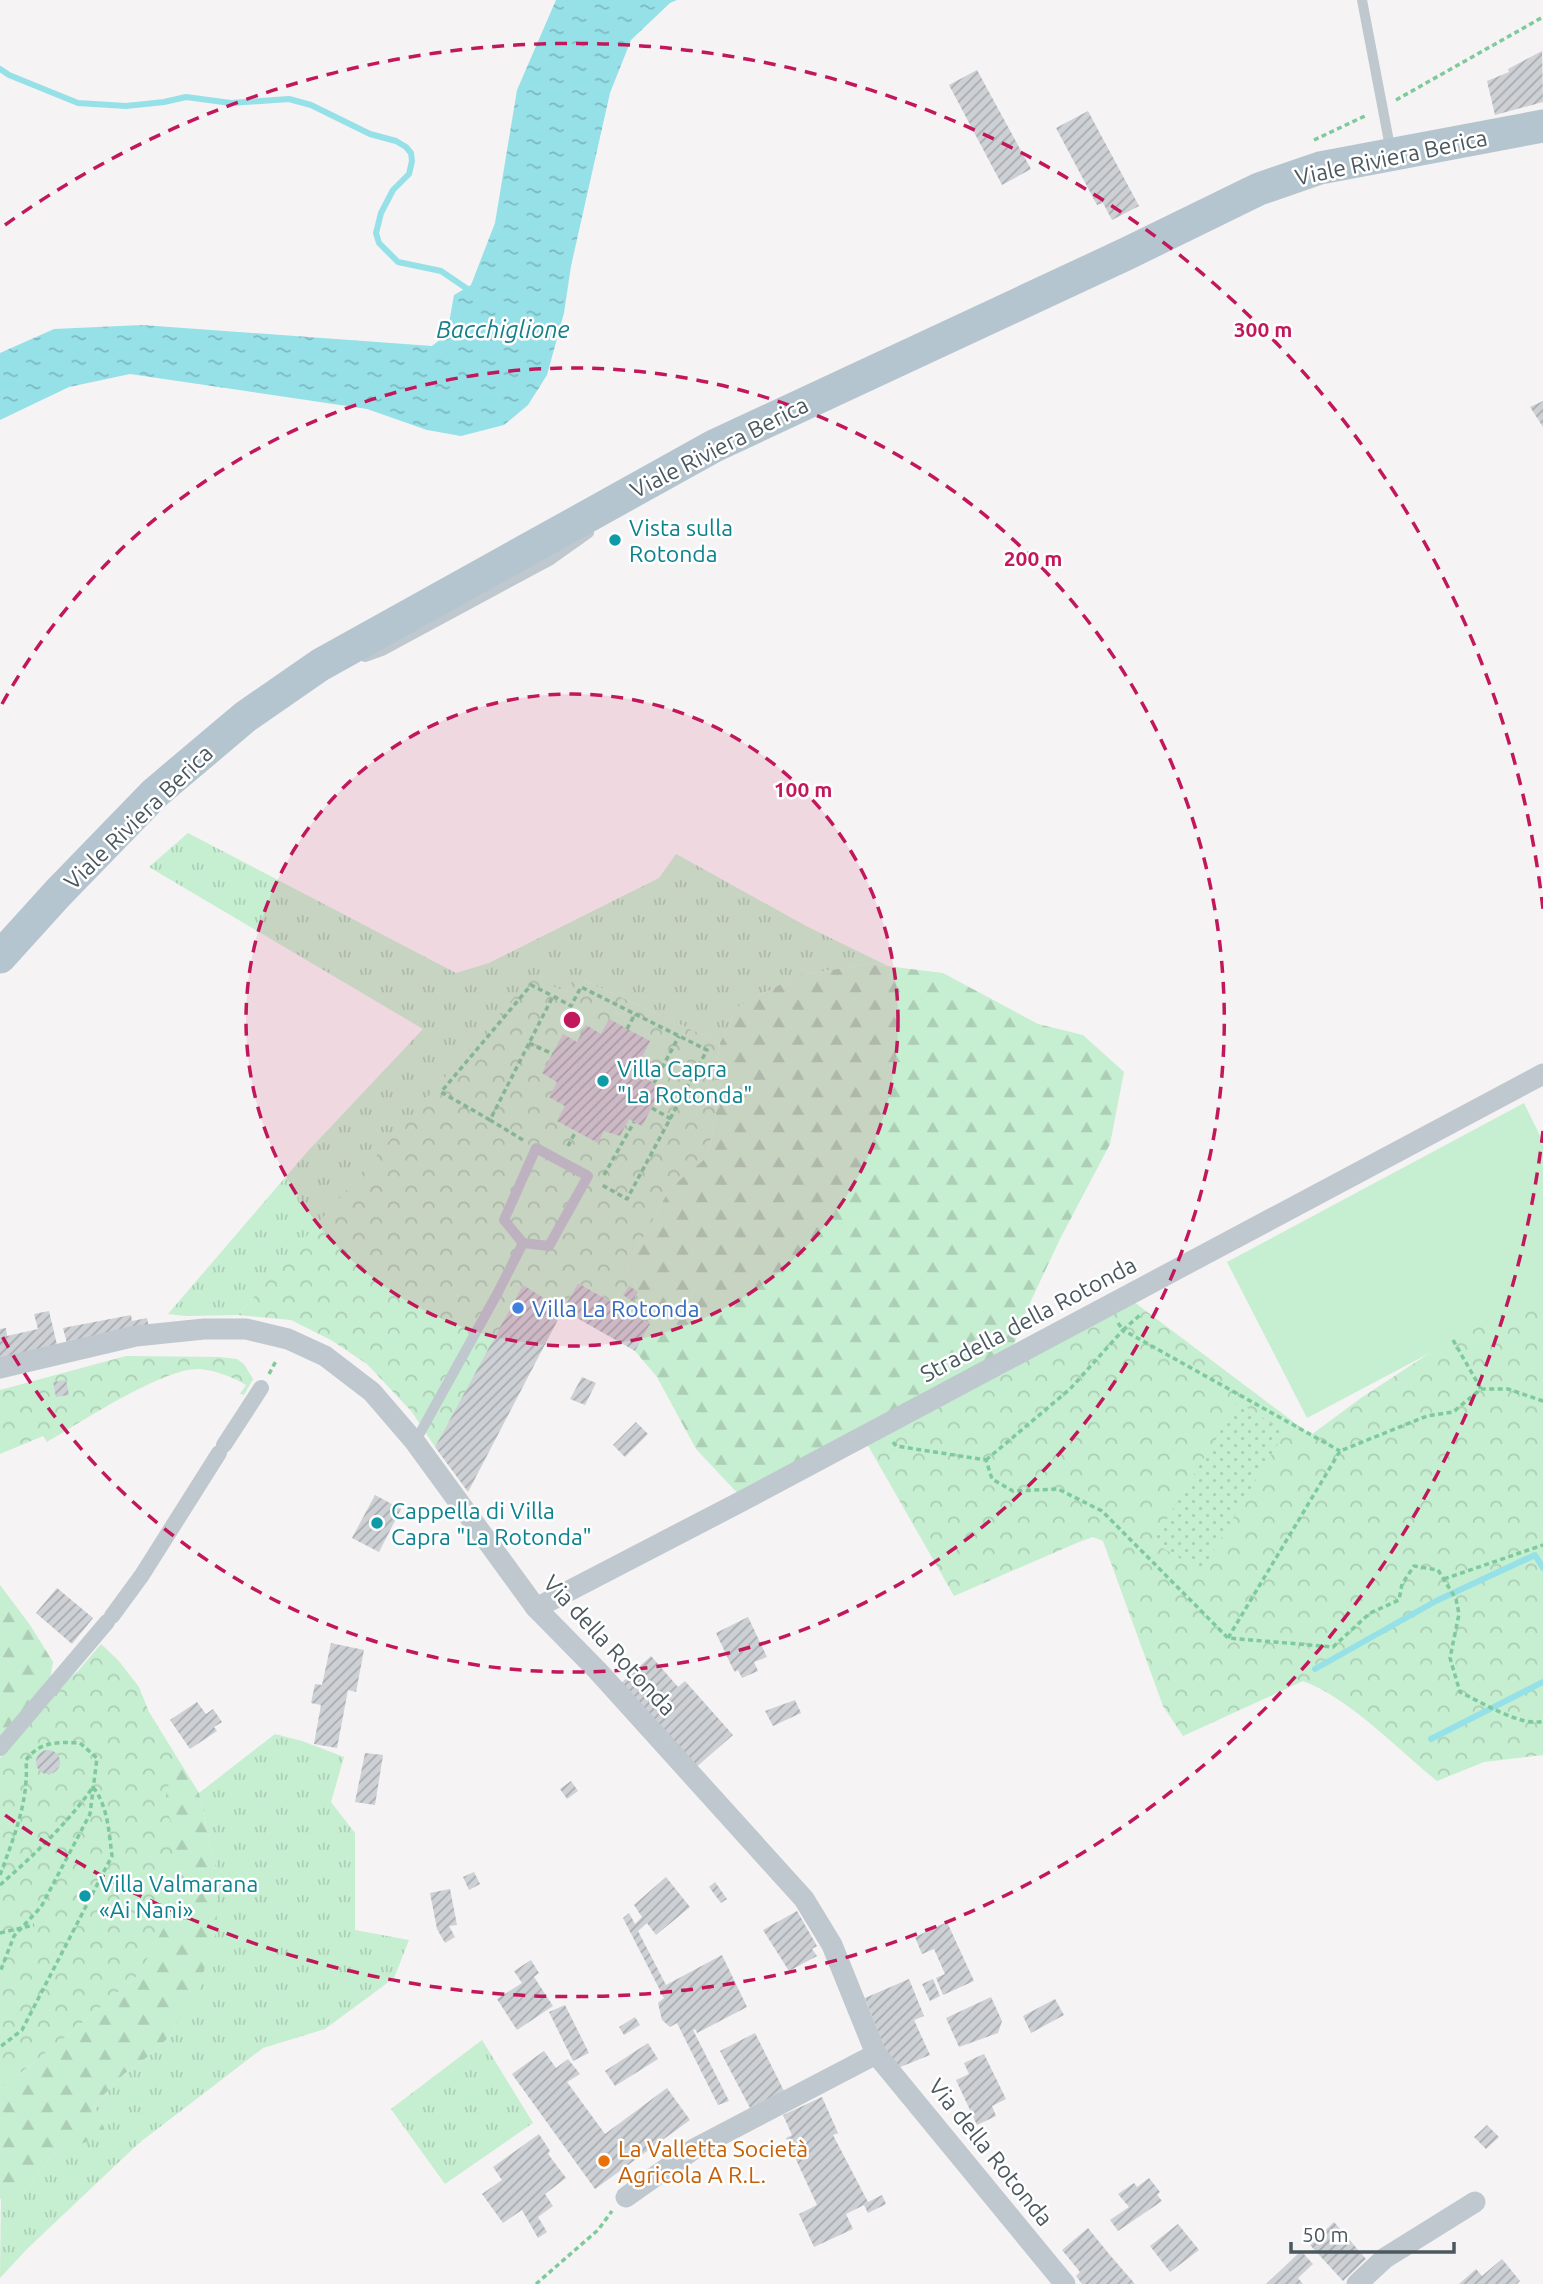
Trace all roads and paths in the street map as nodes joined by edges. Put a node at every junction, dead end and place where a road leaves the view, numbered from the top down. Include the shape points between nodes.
1 (1362, 0) edge
2 (1543, 126) edge
3 (1391, 155) junction
4 (714, 446) junction
5 (613, 516) dead end
6 (603, 523) dead end
7 (302, 677) junction
8 (0, 957) edge
9 (553, 996) junction
10 (635, 1014) junction
11 (627, 1029) dead end
12 (679, 1036) junction
13 (529, 1042) junction
14 (553, 1054) dead end
15 (1543, 1074) edge
16 (654, 1083) dead end
17 (652, 1108) dead end
18 (671, 1119) junction
19 (490, 1120) junction
20 (634, 1122) dead end
21 (537, 1148) junction
22 (523, 1243) junction
23 (289, 1339) junction
24 (1454, 1340) dead end
25 (0, 1368) edge
26 (261, 1388) joint
27 (1480, 1389) junction
28 (1543, 1401) edge
29 (883, 1426) junction
30 (415, 1442) junction
31 (1340, 1451) junction
32 (986, 1460) junction
33 (1543, 1545) edge
34 (1444, 1579) junction
35 (537, 1608) junction
36 (1228, 1638) junction
37 (1543, 1721) edge
38 (0, 1748) edge
39 (93, 1787) junction
40 (0, 1875) edge
41 (0, 1885) edge
42 (34, 1925) dead end
43 (0, 1933) edge
44 (0, 1972) edge
45 (0, 2047) edge
46 (876, 2054) junction
47 (626, 2197) joint
48 (1475, 2202) dead end
49 (536, 2284) edge
50 (1065, 2284) edge
51 (1357, 2284) edge

1 - 3 lane
2 - 3 main road, Viale Riviera Berica
3 - 4 main road, Viale Riviera Berica via 1320,168 1259,189
4 - 5 lane
4 - 7 main road, Viale Riviera Berica
6 - 7 lane via 551,560 382,651
7 - 8 main road, Viale Riviera Berica via 245,717 155,793
9 - 10 path via 571,1006 581,987
9 - 13 path
9 - 19 path via 531,985 440,1092
10 - 11 path
10 - 12 path
12 - 16 path
12 - 18 path via 707,1050
13 - 14 path
13 - 19 path
15 - 29 street, Stradella della Rotonda
17 - 18 path
18 - 20 path via 627,1199 599,1183
19 - 21 path
21 - 22 lane via 504,1220
21 - 22 lane via 588,1177 549,1246
22 - 30 lane
23 - 25 street, Via della Rotonda via 246,1329 204,1329 136,1336
23 - 26 path
23 - 30 street, Via della Rotonda via 325,1356 372,1392
24 - 27 path
26 - 38 street via 142,1575
27 - 28 path via 1508,1389
27 - 31 path via 1452,1412 1427,1416
29 - 32 path via 896,1446
29 - 35 street, Stradella della Rotonda
30 - 35 street, Via della Rotonda
31 - 32 path via 1123,1330 1070,1389
31 - 36 path
32 - 36 path via 992,1479 1013,1491 1058,1489 1101,1511
33 - 34 path
34 - 36 path via 1438,1570 1414,1566 1402,1584 1399,1600 1370,1614 1333,1647
34 - 37 path via 1459,1614 1450,1658 1460,1692 1535,1724
35 - 46 street, Via della Rotonda via 561,1646 760,1847 804,1899 832,1945
39 - 40 path via 97,1758 80,1743 60,1742 33,1750 26,1760 27,1784 16,1837
39 - 41 path via 76,1812
39 - 44 path via 90,1814 41,1907 14,1936
39 - 45 path via 101,1796 112,1856 22,2030
42 - 43 path, bridge
46 - 47 street via 694,2149
46 - 50 street, Via della Rotonda
47 - 49 path via 597,2231
48 - 51 street via 1385,2258

